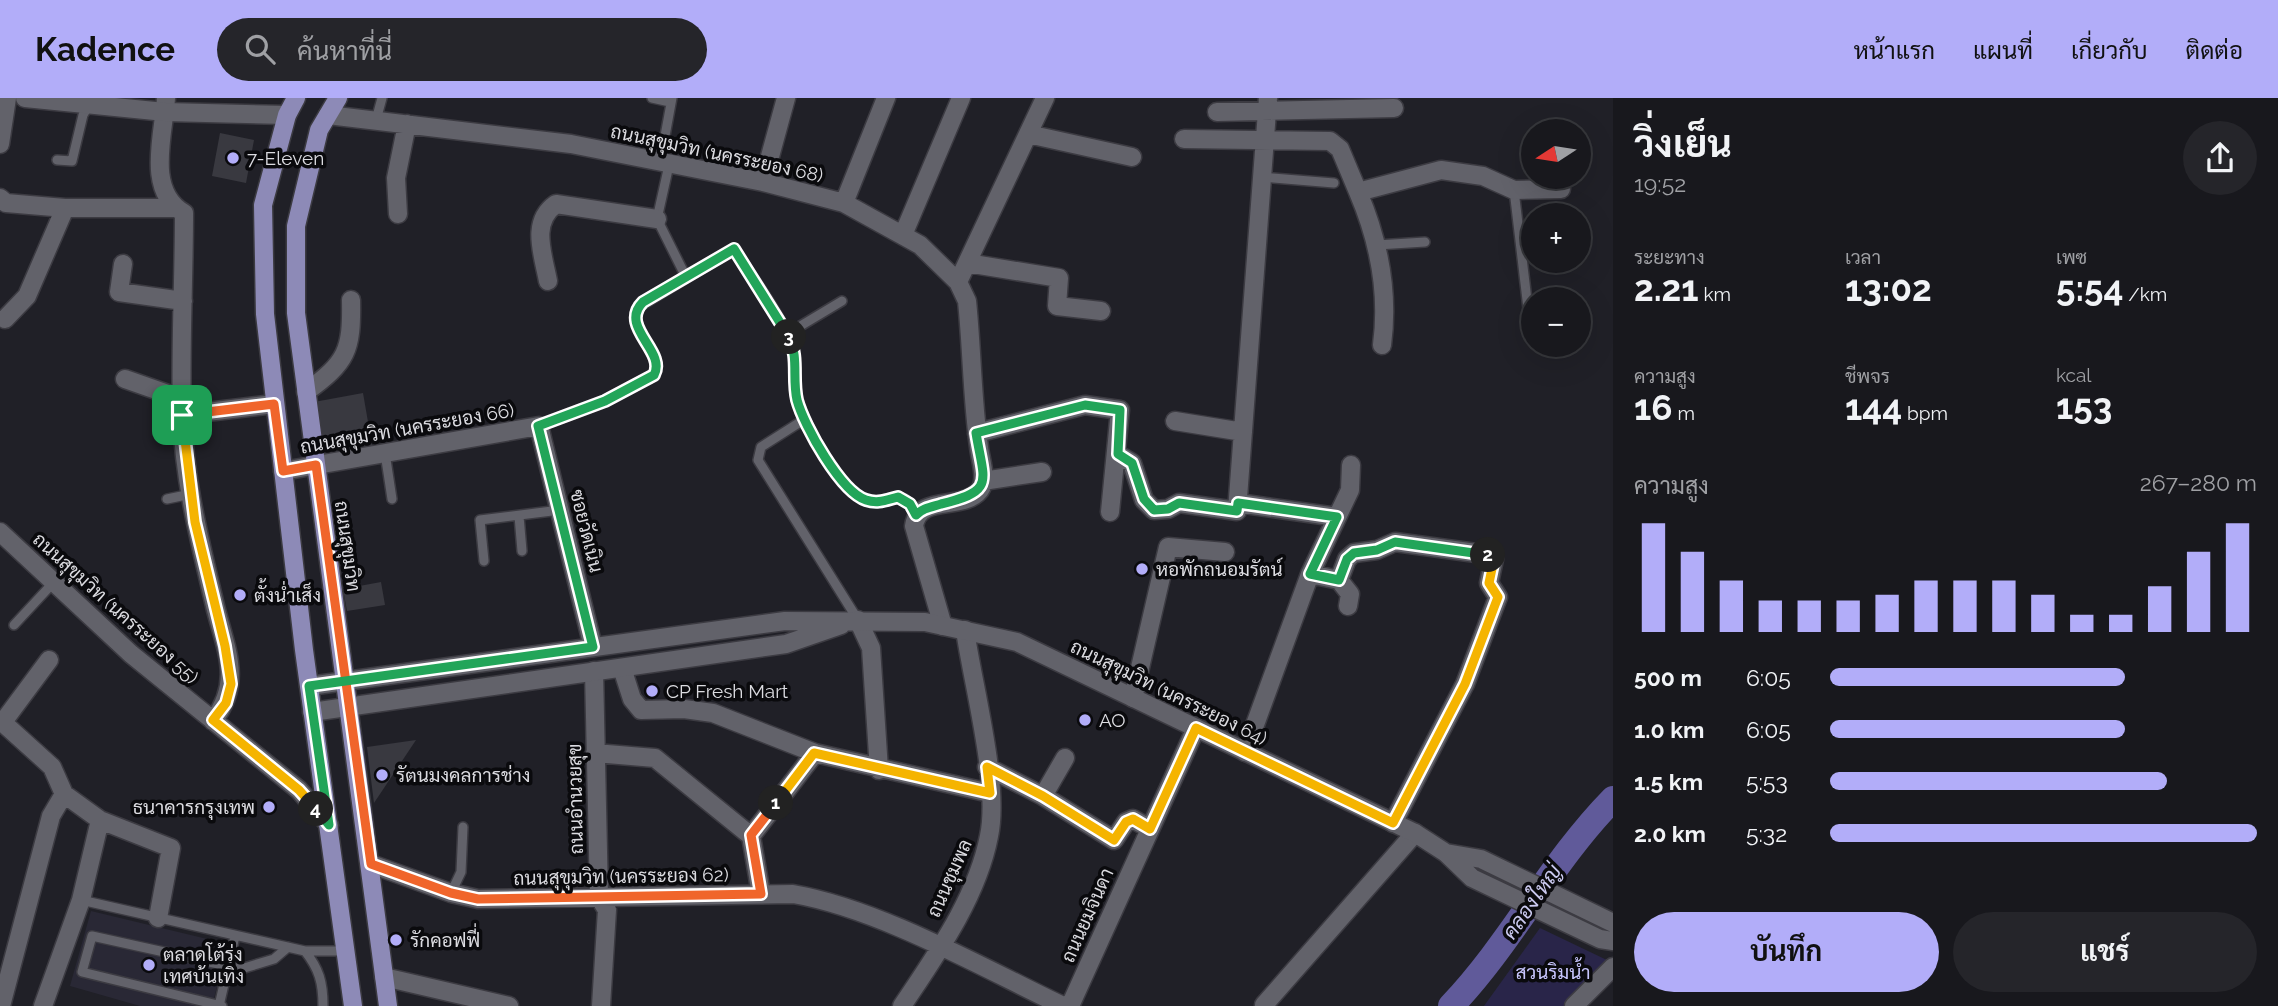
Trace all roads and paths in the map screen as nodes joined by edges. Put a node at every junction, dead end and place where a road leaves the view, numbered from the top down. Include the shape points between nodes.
1 (8, 98) edge
2 (26, 98) edge
3 (296, 98) edge
4 (338, 98) edge
5 (382, 98) edge
6 (652, 98) edge
7 (786, 98) edge
8 (886, 98) edge
9 (961, 98) edge
10 (1045, 98) edge
11 (671, 100) edge
12 (83, 102) edge
13 (1267, 103) edge
14 (165, 105) edge
15 (1394, 108) dead end
16 (1217, 111) dead end
17 (287, 115) junction
18 (328, 116) junction
19 (376, 120) junction
20 (407, 124) junction
21 (1028, 134) junction
22 (1184, 139) dead end
23 (1265, 142) junction
24 (0, 144) edge
25 (1132, 158) dead end
26 (57, 160) dead end
27 (664, 164) junction
28 (1262, 177) junction
29 (763, 182) junction
30 (1334, 183) dead end
31 (1561, 189) dead end
32 (1514, 190) junction
33 (1359, 192) junction
34 (0, 198) edge
35 (844, 203) junction
36 (65, 208) junction
37 (175, 208) junction
38 (398, 214) dead end
39 (657, 219) junction
40 (903, 235) junction
41 (1425, 242) dead end
42 (1377, 245) junction
43 (967, 263) junction
44 (123, 264) dead end
45 (686, 276) junction
46 (548, 281) dead end
47 (958, 282) junction
48 (1525, 287) edge
49 (351, 300) dead end
50 (183, 301) junction
51 (842, 301) dead end
52 (1101, 311) dead end
53 (5, 319) dead end
54 (787, 334) junction
55 (1382, 345) dead end
56 (125, 379) dead end
57 (306, 392) junction
58 (274, 404) junction
59 (182, 407) junction
60 (805, 419) junction
61 (1175, 421) dead end
62 (538, 426) junction
63 (1243, 432) junction
64 (976, 433) junction
65 (385, 453) junction
66 (1118, 454) junction
67 (316, 465) junction
68 (1351, 465) dead end
69 (283, 471) junction
70 (1042, 472) dead end
71 (984, 481) junction
72 (191, 494) junction
73 (167, 499) dead end
74 (393, 499) dead end
75 (1238, 503) junction
76 (560, 510) junction
77 (1110, 512) dead end
78 (916, 515) junction
79 (519, 516) junction
80 (1337, 517) junction
81 (0, 532) edge
82 (522, 551) dead end
83 (1225, 552) dead end
84 (484, 561) dead end
85 (1310, 574) junction
86 (1339, 580) junction
87 (53, 583) junction
88 (1348, 606) dead end
89 (858, 620) junction
90 (14, 625) dead end
91 (943, 626) junction
92 (965, 630) junction
93 (593, 647) junction
94 (48, 660) dead end
95 (622, 668) junction
96 (594, 671) junction
97 (346, 681) junction
98 (309, 686) junction
99 (1133, 698) junction
100 (351, 707) junction
101 (312, 712) junction
102 (213, 720) junction
103 (1, 721) edge
104 (1196, 728) junction
105 (1245, 752) junction
106 (595, 753) junction
107 (814, 753) junction
108 (1065, 758) dead end
109 (987, 767) junction
110 (879, 770) junction
111 (990, 793) junction
112 (64, 794) junction
113 (1043, 796) junction
114 (100, 820) junction
115 (1393, 823) junction
116 (329, 825) junction
117 (463, 827) dead end
118 (1150, 829) junction
119 (1415, 833) junction
120 (751, 835) junction
121 (1446, 853) junction
122 (371, 864) junction
123 (451, 893) junction
124 (761, 894) junction
125 (599, 897) junction
126 (81, 900) junction
127 (158, 918) junction
128 (1611, 922) edge
129 (236, 936) junction
130 (1606, 940) edge
131 (288, 947) junction
132 (940, 947) junction
133 (305, 951) junction
134 (345, 951) junction
135 (1613, 967) edge
136 (384, 977) junction
137 (1, 1006) edge
138 (43, 1006) edge
139 (220, 1006) edge
140 (323, 1006) edge
141 (353, 1006) edge
142 (388, 1006) edge
143 (509, 1006) edge
144 (601, 1006) edge
145 (902, 1006) edge
146 (1063, 1006) edge
147 (1070, 1006) edge
148 (1264, 1006) edge
149 (1574, 1006) edge

1 - 24 street
2 - 12 street
3 - 17 main road
4 - 18 main road, ถนนสุขุมวิท
5 - 19 lane
6 - 11 lane
7 - 29 street
8 - 35 street
9 - 40 street
10 - 21 street
11 - 27 lane
12 - 14 street
12 - 26 lane via 72,161
13 - 15 street via 1347,111
13 - 16 street
13 - 23 street
14 - 17 street
14 - 37 street via 161,177
17 - 58 main road via 263,205 265,314
18 - 19 street, ถนนสุขุมวิท (นครระยอง 68)
18 - 57 main road, ถนนสุขุมวิท via 319,130 296,226 296,313
19 - 20 street, ถนนสุขุมวิท (นครระยอง 68)
20 - 27 street, ถนนสุขุมวิท (นครระยอง 68) via 571,144
20 - 38 street via 396,178
21 - 25 street
21 - 43 street
22 - 23 street
23 - 28 street
23 - 33 street via 1329,141 1340,149
27 - 29 street, ถนนสุขุมวิท (นครระยอง 68)
27 - 39 lane
28 - 30 lane
28 - 63 street
29 - 35 street, ถนนสุขุมวิท (นครระยอง 68)
31 - 32 street
32 - 33 street via 1483,176 1441,170
32 - 48 lane
33 - 42 street
34 - 36 street
35 - 40 street, ถนนสุขุมวิท (นครระยอง 68)
36 - 37 street
36 - 53 street via 27,296
37 - 50 street via 184,213
39 - 45 lane
39 - 46 street via 556,204 542,217 540,227
40 - 47 street, ถนนสุขุมวิท (นครระยอง 68) via 943,264
41 - 42 lane
42 - 55 street via 1384,303
43 - 47 street
43 - 52 street via 1059,278 1057,306
44 - 50 street via 119,292
45 - 54 lane via 734,249
45 - 62 lane via 637,308 635,319 656,365 654,375 605,401
47 - 64 street, ถนนสุขุมวิท (นครระยอง 68) via 967,301
49 - 57 street via 352,331 344,360
50 - 59 street
51 - 54 lane
54 - 60 lane via 795,354 796,392
56 - 59 street
57 - 67 main road, ถนนสุขุมวิท
58 - 59 street
58 - 69 main road
59 - 72 street
60 - 78 lane via 850,492 875,503 905,499
60 - 89 lane via 761,447 758,460
61 - 63 street
62 - 65 street, ถนนสุขุมวิท (นครระยอง 66)
62 - 76 street, ซอยวัดเนิน
63 - 75 street
64 - 66 street via 1085,405 1120,410
64 - 71 street, ถนนสุขุมวิท (นครระยอง 68)
65 - 67 street, ถนนสุขุมวิท (นครระยอง 66)
65 - 74 lane
66 - 75 street via 1132,463 1144,499 1154,510 1179,503 1237,511
66 - 77 street
67 - 69 street, ถนนสุขุมวิท (นครระยอง 66)
67 - 97 main road, ถนนสุขุมวิท
68 - 80 street via 1350,490
69 - 98 main road
70 - 71 street
71 - 78 street via 970,497 922,509
72 - 73 lane
72 - 102 street via 231,684 226,703
75 - 80 street
76 - 79 lane
76 - 93 street, ซอยวัดเนิน
78 - 91 street via 914,526
79 - 82 lane
79 - 84 lane via 480,520
80 - 85 street
81 - 87 street, ถนนสุขุมวิท (นครระยอง 55)
83 - 99 street via 1168,547
85 - 86 street
85 - 105 street
86 - 88 street via 1350,594
86 - 115 street via 1354,553 1395,542 1494,559 1489,583 1498,597 1465,684
87 - 90 lane
87 - 102 street, ถนนสุขุมวิท (นครระยอง 55)
89 - 91 street, ถนนสุขุมวิท (นครระยอง 64)
89 - 93 street, ถนนสุขุมวิท (นครระยอง 64) via 785,621
89 - 95 street, ถนนสุขุมวิท (นครระยอง 64) via 786,643
89 - 110 street via 870,648
91 - 92 street, ถนนสุขุมวิท (นครระยอง 64)
92 - 99 street, ถนนสุขุมวิท (นครระยอง 64) via 1017,642
92 - 109 street, ถนนชุมพล
93 - 97 street, ถนนสุขุมวิท (นครระยอง 64)
94 - 103 street
95 - 96 street, ถนนสุขุมวิท (นครระยอง 64)
95 - 107 street via 632,699 641,710 713,713
96 - 100 street, ถนนสุขุมวิท (นครระยอง 64)
96 - 106 street, ถนนอำนวยสุข
97 - 98 street, ถนนสุขุมวิท (นครระยอง 64)
97 - 100 main road, ถนนสุขุมวิท
98 - 101 main road
99 - 104 street, ถนนสุขุมวิท (นครระยอง 64)
100 - 101 street, ถนนสุขุมวิท (นครระยอง 64)
100 - 122 main road, ถนนสุขุมวิท
101 - 116 main road
102 - 116 street, ถนนสุขุมวิท (นครระยอง 55) via 299,790
103 - 112 street via 52,767
104 - 105 street, ถนนสุขุมวิท (นครระยอง 64)
104 - 118 street, ถนนยมจินดา
105 - 115 street, ถนนสุขุมวิท (นครระยอง 64)
106 - 120 street via 655,758
106 - 125 street, ถนนอำนวยสุข
107 - 110 street
107 - 120 street
108 - 113 street
109 - 111 street, ถนนชุมพล
109 - 113 street
110 - 111 street
111 - 132 street, ถนนชุมพล via 990,834 984,856
112 - 114 street
112 - 137 street via 51,816
113 - 118 street via 1114,840 1133,819
114 - 126 street
114 - 127 street via 171,848
115 - 119 street, ถนนสุขุมวิท (นครระยอง 64)
116 - 134 main road
117 - 123 lane via 461,872
118 - 147 street, ถนนยมจินดา
119 - 121 street, ถนนสุขุมวิท (นครระยอง 64)
119 - 148 street
120 - 124 street
121 - 128 street, ถนนสุขุมวิท (นครระยอง 64) via 1481,859
121 - 130 street, ถนนสุขุมวิท (นครระยอง 64) via 1472,878
122 - 123 street, ถนนสุขุมวิท (นครระยอง 62)
122 - 136 main road, ถนนสุขุมวิท
123 - 125 street, ถนนสุขุมวิท (นครระยอง 62) via 478,899
124 - 125 street, ถนนสุขุมวิท (นครระยอง 62)
124 - 132 street, ถนนสุขุมวิท (นครระยอง 62) via 828,901
125 - 144 street, ถนนอำนวยสุข via 607,910
126 - 127 lane
126 - 138 street
127 - 129 lane
129 - 131 lane
129 - 139 lane
131 - 133 lane
131 - 139 lane via 274,959 241,969 92,936 82,972
132 - 145 street, ถนนชุมพล
132 - 146 street, ถนนสุขุมวิท (นครระยอง 62)
133 - 134 lane
133 - 140 lane via 318,968
134 - 141 main road
135 - 149 street
136 - 142 main road, ถนนสุขุมวิท
136 - 143 street

